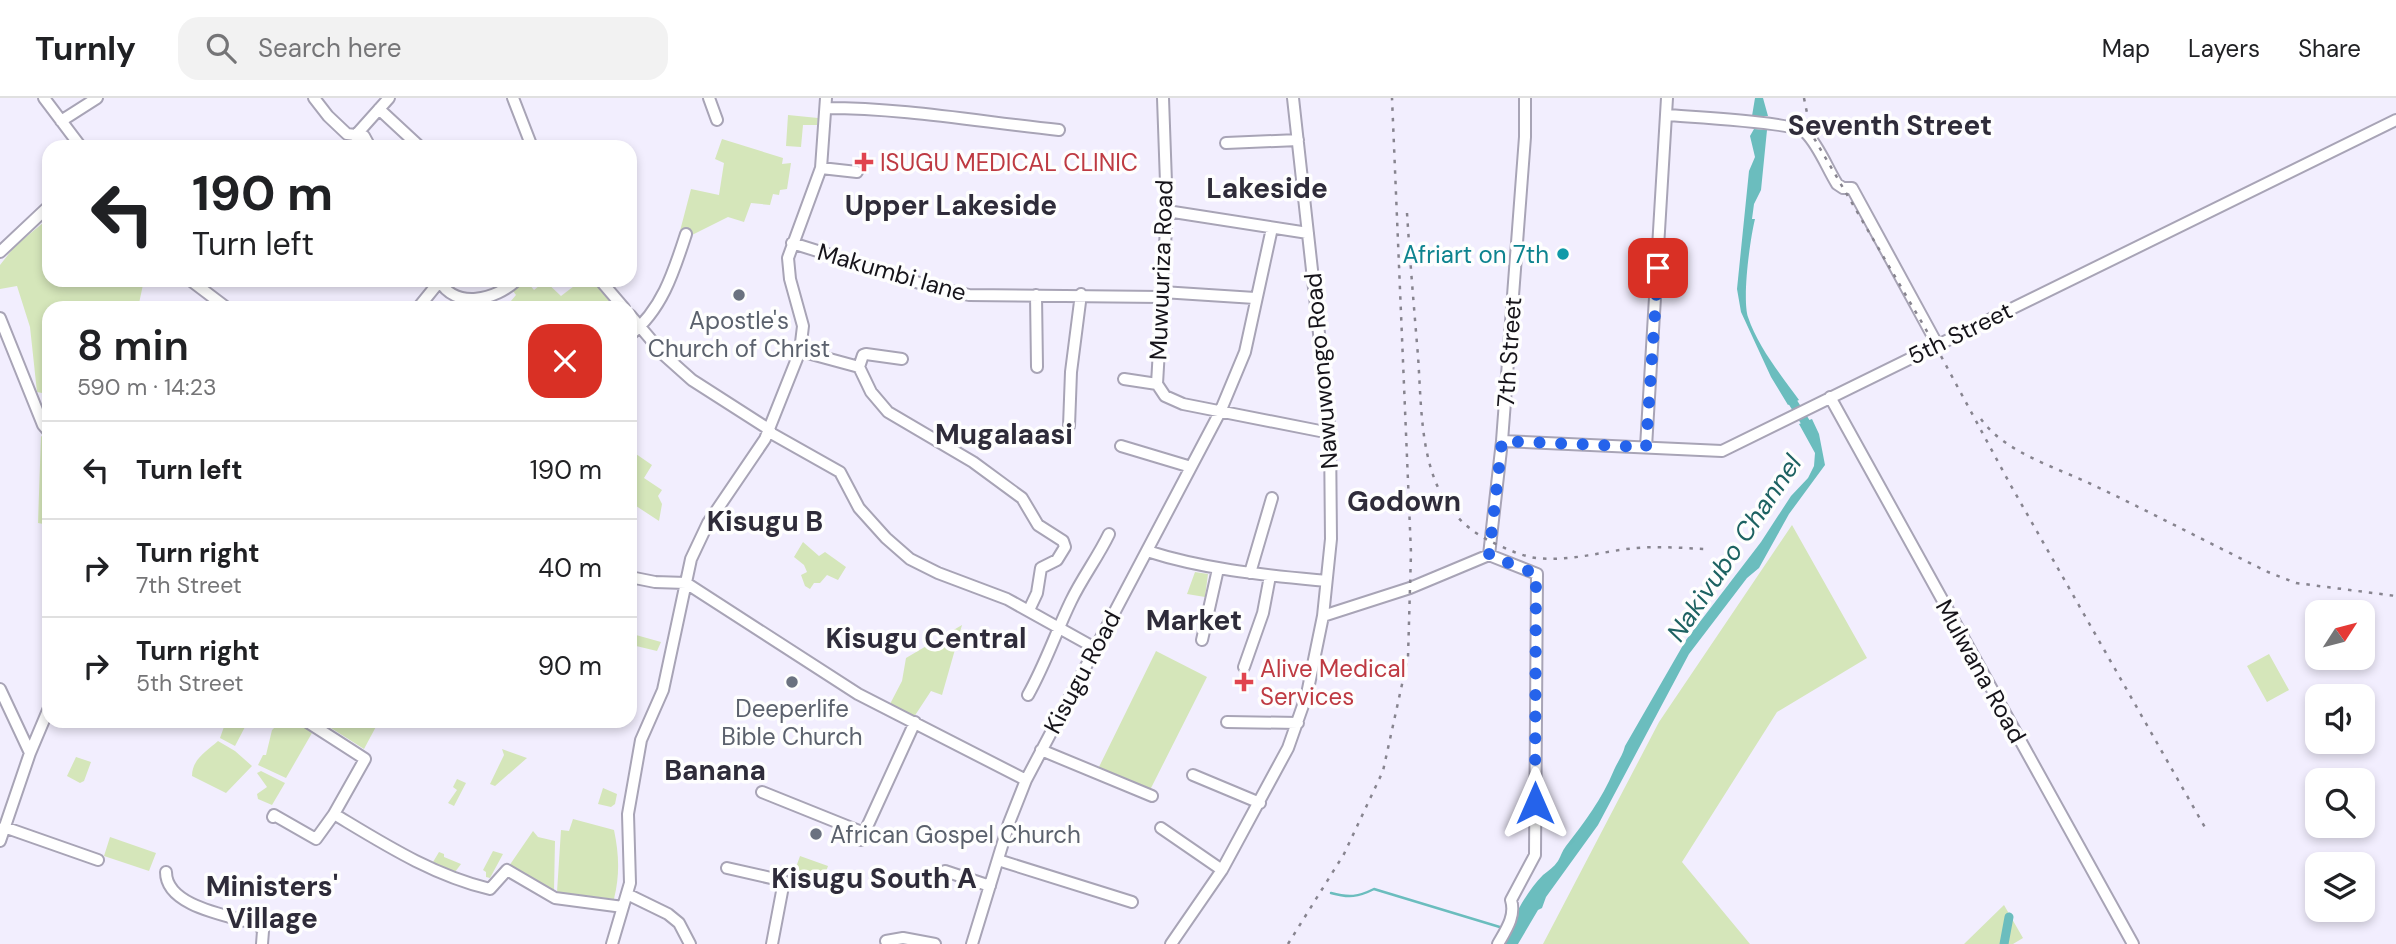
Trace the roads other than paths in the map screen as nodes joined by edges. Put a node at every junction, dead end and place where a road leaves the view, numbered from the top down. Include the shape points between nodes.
1 (44, 98) edge
2 (97, 98) edge
3 (314, 98) edge
4 (389, 98) edge
5 (513, 98) edge
6 (709, 98) edge
7 (1163, 98) edge
8 (1293, 98) edge
9 (1525, 98) edge
10 (1668, 98) edge
11 (826, 103) edge
12 (379, 109) junction
13 (1668, 115) junction
14 (717, 120) dead end
15 (2396, 120) edge
16 (61, 121) junction
17 (1059, 130) dead end
18 (355, 136) junction
19 (76, 140) edge
20 (366, 140) edge
21 (412, 140) edge
22 (529, 140) edge
23 (1298, 140) junction
24 (1226, 144) dead end
25 (821, 168) junction
26 (857, 172) dead end
27 (1167, 211) junction
28 (42, 213) edge
29 (1272, 228) junction
30 (1308, 233) junction
31 (686, 234) dead end
32 (792, 243) junction
33 (0, 252) edge
34 (199, 287) edge
35 (434, 287) edge
36 (445, 287) edge
37 (509, 287) edge
38 (606, 287) edge
39 (1162, 294) junction
40 (1036, 295) junction
41 (1081, 295) junction
42 (1255, 298) junction
43 (218, 301) edge
44 (423, 301) edge
45 (618, 301) edge
46 (0, 318) edge
47 (637, 323) edge
48 (640, 327) junction
49 (637, 329) edge
50 (1937, 344) junction
51 (800, 351) junction
52 (902, 359) dead end
53 (859, 367) junction
54 (1037, 367) dead end
55 (1124, 379) dead end
56 (1157, 384) junction
57 (1829, 397) junction
58 (1220, 412) junction
59 (42, 423) edge
60 (1069, 426) dead end
61 (770, 431) junction
62 (1330, 433) junction
63 (1502, 441) junction
64 (1121, 446) dead end
65 (1646, 447) junction
66 (1191, 467) junction
67 (1272, 498) dead end
68 (1110, 534) dead end
69 (1147, 551) junction
70 (1489, 555) junction
71 (1218, 569) junction
72 (1250, 573) junction
73 (1270, 576) junction
74 (637, 578) edge
75 (1326, 581) junction
76 (686, 583) junction
77 (1029, 610) junction
78 (1324, 616) junction
79 (1060, 628) junction
80 (1202, 640) dead end
81 (1096, 648) junction
82 (1244, 667) dead end
83 (0, 689) edge
84 (1028, 695) dead end
85 (915, 722) junction
86 (1227, 722) dead end
87 (1298, 723) junction
88 (42, 724) edge
89 (317, 728) edge
90 (1041, 750) junction
91 (30, 752) junction
92 (1193, 775) dead end
93 (1026, 780) junction
94 (762, 792) dead end
95 (1153, 796) dead end
96 (1260, 803) junction
97 (334, 814) junction
98 (272, 817) dead end
99 (4, 827) junction
100 (1160, 828) dead end
101 (0, 841) edge
102 (98, 860) dead end
103 (998, 860) junction
104 (727, 868) dead end
105 (1222, 870) junction
106 (166, 872) dead end
107 (945, 872) dead end
108 (990, 886) junction
109 (627, 894) junction
110 (1132, 902) dead end
111 (623, 907) junction
112 (886, 941) dead end
113 (1173, 943) edge
114 (262, 944) edge
115 (612, 944) edge
116 (690, 944) edge
117 (772, 944) edge
118 (935, 944) edge
119 (972, 944) edge
120 (1498, 944) edge
121 (2133, 944) edge

1 - 16 street
2 - 16 street
3 - 18 street via 347,134
4 - 12 street
5 - 22 street
6 - 14 street
7 - 27 street, Muwuuriza Road
8 - 23 street, Nawuwongo Road
9 - 63 street, 7th Street
10 - 13 street
11 - 17 street
11 - 25 street
12 - 18 street
12 - 21 street
13 - 50 street via 1773,124 1807,133 1837,184 1852,188
13 - 65 street
15 - 50 street, 5th Street
16 - 19 street
18 - 20 street
23 - 24 street
23 - 30 street, Nawuwongo Road
25 - 26 street
25 - 32 street
27 - 29 street
27 - 39 street, Muwuuriza Road
28 - 33 street
29 - 30 street
29 - 42 street, Kisugu Road
30 - 62 street, Nawuwongo Road
31 - 48 street via 671,279
32 - 40 street, Makumbi lane via 969,295
32 - 51 street via 787,266 803,326
34 - 43 street
35 - 44 street
36 - 37 street via 462,299 493,296
38 - 45 street
39 - 41 street, Makumbi lane
39 - 42 street, Makumbi lane
39 - 56 street, Muwuuriza Road
40 - 41 street, Makumbi lane
40 - 54 street
41 - 60 street
42 - 58 street, Kisugu Road via 1245,352
46 - 59 street
47 - 48 street
48 - 49 street
48 - 61 street via 692,380
50 - 57 street, 5th Street
51 - 53 street
51 - 61 street
52 - 53 street via 866,354
53 - 77 street via 888,412 973,462 1022,498 1038,525 1063,541 1065,547 1057,561 1041,568
55 - 56 street
56 - 58 street, Muwuuriza Road via 1165,396 1183,404
57 - 65 street, 5th Street via 1723,451
57 - 121 street, Mulwana Road
58 - 62 street, Muwuuriza Road
58 - 66 street, Kisugu Road
61 - 76 street via 708,523 693,552
61 - 77 street via 840,471 859,508 910,559
62 - 75 street, Nawuwongo Road via 1331,539
63 - 65 street, 5th Street
63 - 70 street, 7th Street
64 - 66 street
66 - 69 street, Kisugu Road
67 - 72 street
68 - 79 street
69 - 71 street
69 - 81 street, Kisugu Road
70 - 78 street via 1410,588
70 - 120 street via 1536,574 1535,855 1511,900 1514,908
71 - 72 street
71 - 80 street
72 - 73 street
73 - 75 street
73 - 82 street
74 - 76 street
75 - 78 street, Nawuwongo Road
76 - 85 street via 831,678
76 - 109 street via 663,690 641,740 628,814 631,872
77 - 79 street
78 - 87 street, Nawuwongo Road
79 - 81 street
79 - 84 street
81 - 90 street, Kisugu Road
83 - 91 street
85 - 93 street
85 - 94 street via 862,837
86 - 87 street
87 - 96 street, Nawuwongo Road
88 - 91 street
89 - 97 street via 365,760
90 - 93 street, Kisugu Road
90 - 95 street
91 - 99 street
92 - 96 street
93 - 103 street, Kisugu Road
96 - 105 street, Nawuwongo Road
97 - 98 street via 316,839
97 - 111 street via 408,859 464,883 490,889 507,870 555,898
99 - 101 street
99 - 102 street
100 - 105 street
103 - 108 street, Kisugu Road
103 - 110 street
104 - 117 street via 784,881
105 - 113 street, Nawuwongo Road
106 - 114 street via 169,885 184,900 259,925
107 - 108 street
108 - 119 street, Kisugu Road
109 - 111 street
109 - 116 street via 668,914 679,923
111 - 115 street
112 - 118 street via 903,938

